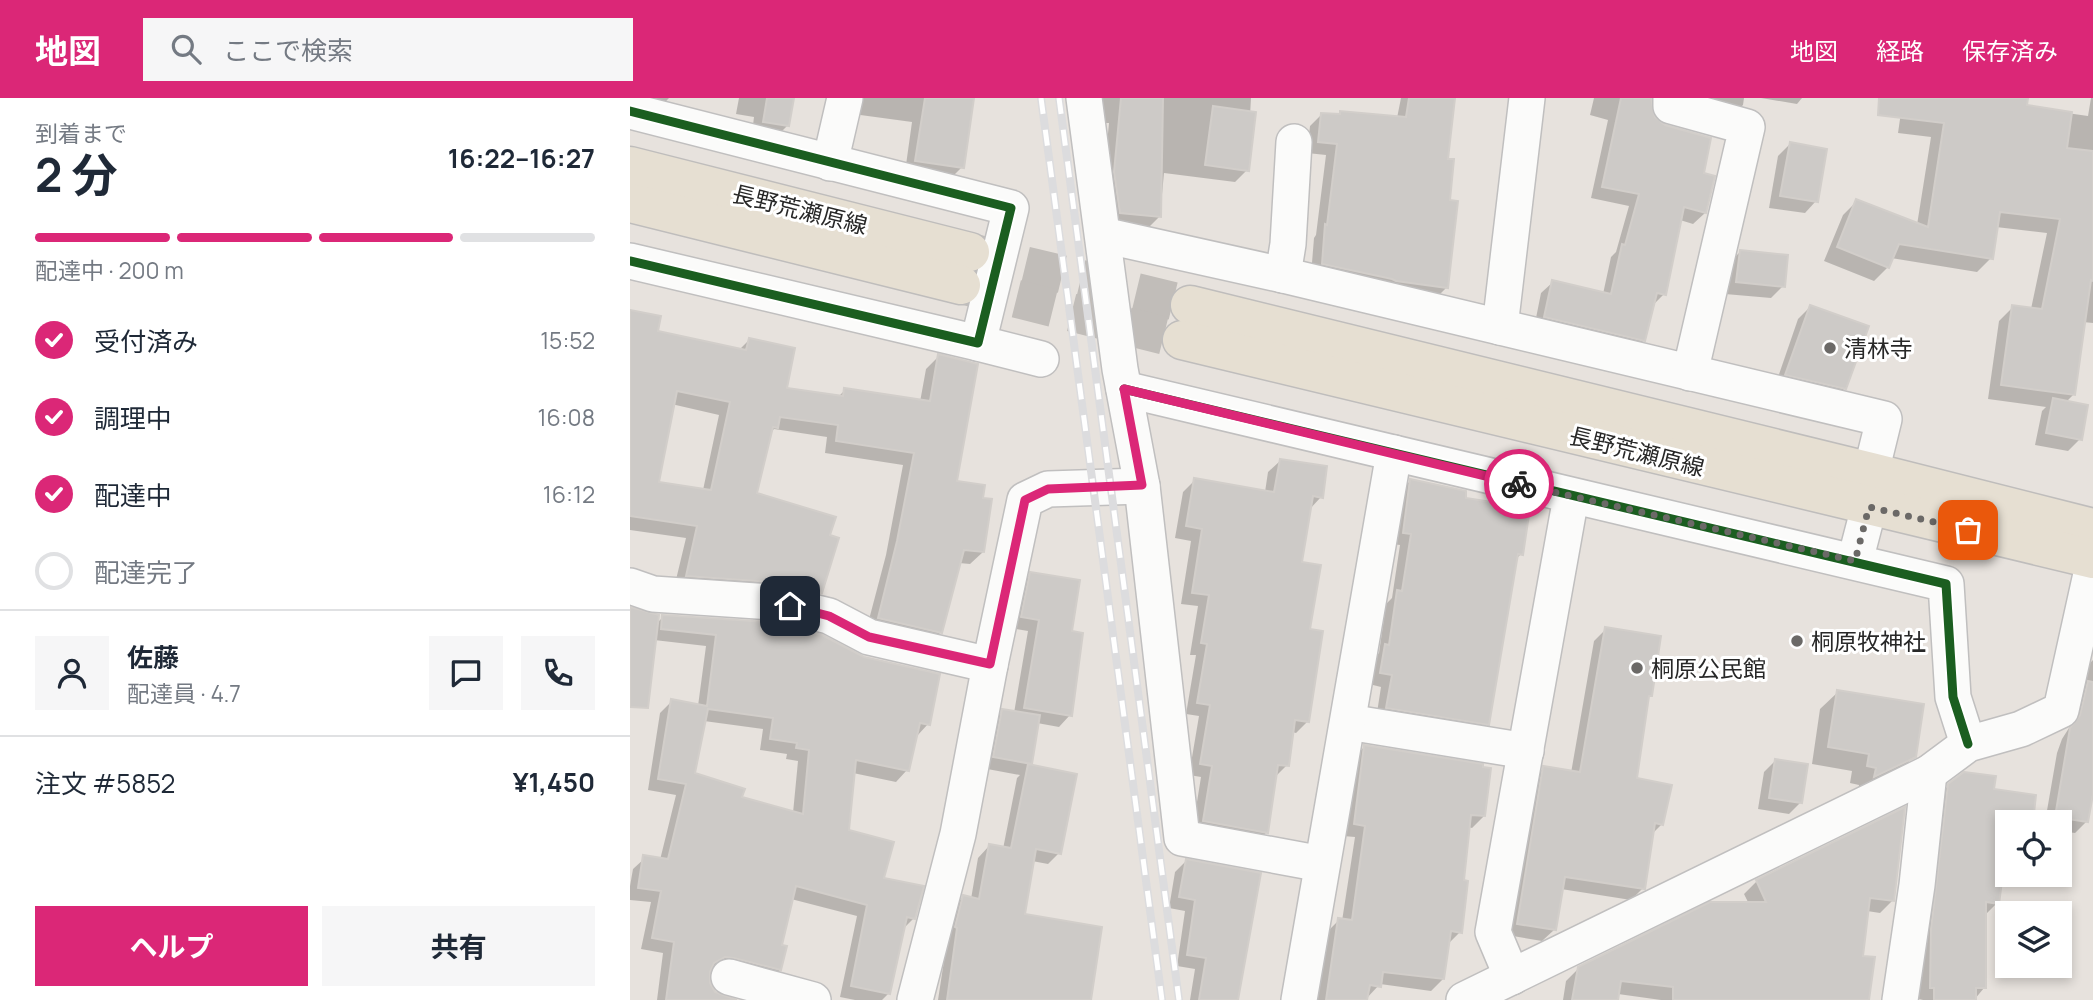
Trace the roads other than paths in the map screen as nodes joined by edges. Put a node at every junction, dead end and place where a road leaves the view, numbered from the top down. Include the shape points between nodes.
1 (845, 98) edge
2 (1084, 98) edge
3 (1527, 98) edge
4 (1671, 98) edge
5 (630, 111) edge
6 (1294, 142) dead end
7 (830, 163) junction
8 (630, 166) edge
9 (630, 203) edge
10 (1103, 235) junction
11 (630, 261) edge
12 (1283, 275) junction
13 (1186, 323) tunnel mouth
14 (1500, 327) junction
15 (978, 344) junction
16 (1041, 359) dead end
17 (1690, 373) junction
18 (1124, 389) junction
19 (1394, 453) junction
20 (1142, 485) junction
21 (1870, 489) junction
22 (1571, 496) junction
23 (2093, 528) edge
24 (2093, 559) edge
25 (1855, 561) junction
26 (2093, 565) edge
27 (630, 586) edge
28 (990, 664) junction
29 (1348, 722) junction
30 (1968, 744) junction
31 (1526, 751) junction
32 (1929, 774) junction
33 (1322, 864) junction
34 (729, 977) dead end
35 (1512, 977) junction
36 (813, 1000) edge
37 (915, 1000) edge
38 (1299, 1000) edge
39 (1464, 1000) edge
40 (1900, 1000) edge

1 - 7 street
2 - 10 street
3 - 14 street
4 - 17 street via 1671,106 1747,127
5 - 7 street
6 - 12 street
7 - 15 street via 1011,208
8 - 9 main road, 長野荒瀬原線 via 965,268
10 - 12 street
10 - 18 street
11 - 15 street
12 - 14 street
13 - 21 main road, 長野荒瀬原線
14 - 17 street
15 - 16 street
17 - 21 street via 1884,419
18 - 19 street
18 - 20 street
19 - 22 street
19 - 29 street
20 - 28 street via 1048,489 1025,500
20 - 33 street via 1182,838
21 - 23 main road, 長野荒瀬原線
21 - 24 main road, 長野荒瀬原線
21 - 25 street
22 - 25 street
22 - 31 street
25 - 30 street via 1946,584 1953,697
26 - 30 street via 2061,710 2021,729
27 - 28 street via 653,594 771,602 829,616 869,637
28 - 37 street via 958,834
29 - 31 street
29 - 33 street
30 - 32 street
31 - 35 street via 1493,933
32 - 35 street
32 - 40 street
33 - 38 street
34 - 36 street
35 - 39 street

